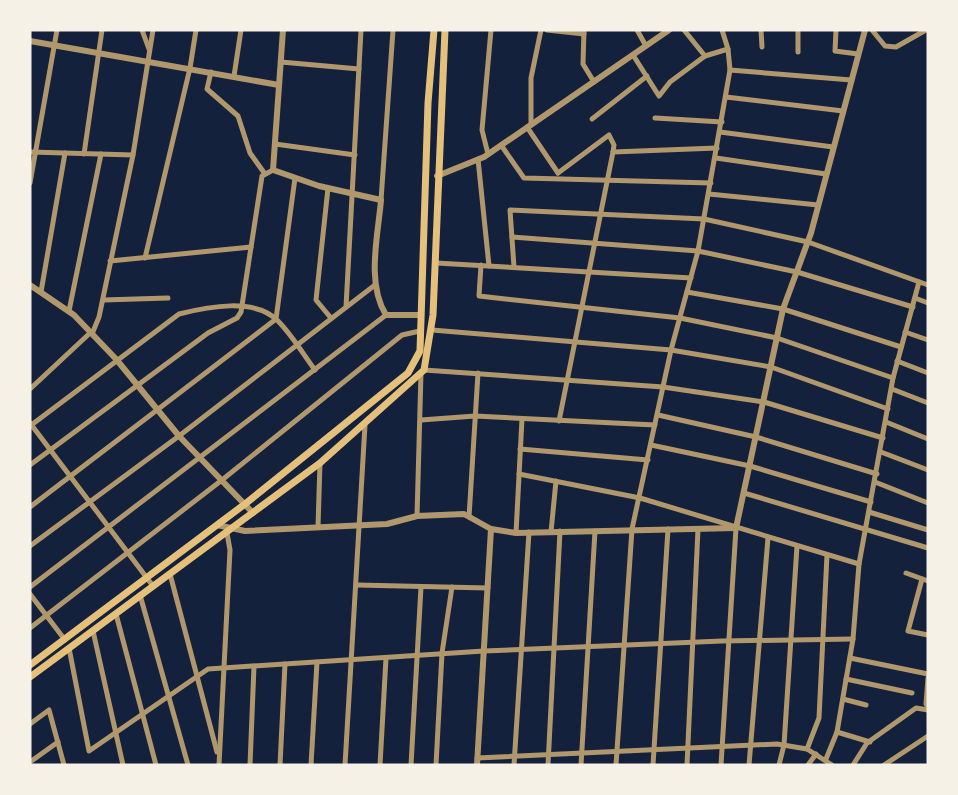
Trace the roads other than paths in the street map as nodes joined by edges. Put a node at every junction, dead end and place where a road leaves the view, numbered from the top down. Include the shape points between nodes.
1 (57, 30) edge
2 (102, 30) edge
3 (142, 30) edge
4 (153, 30) edge
5 (196, 30) edge
6 (241, 30) edge
7 (284, 30) edge
8 (361, 30) edge
9 (393, 30) edge
10 (434, 30) edge
11 (445, 30) edge
12 (491, 30) edge
13 (541, 30) edge
14 (547, 30) edge
15 (637, 30) edge
16 (669, 30) edge
17 (684, 30) edge
18 (722, 30) edge
19 (761, 30) edge
20 (798, 30) edge
21 (836, 30) edge
22 (865, 30) edge
23 (872, 30) edge
24 (923, 31) edge
25 (584, 32) edge
26 (30, 41) edge
27 (55, 45) junction
28 (646, 46) junction
29 (762, 46) dead end
30 (728, 49) junction
31 (149, 51) junction
32 (798, 52) dead end
33 (98, 53) junction
34 (858, 54) junction
35 (633, 55) junction
36 (705, 57) junction
37 (147, 61) junction
38 (281, 62) junction
39 (190, 68) junction
40 (359, 69) junction
41 (730, 70) junction
42 (211, 72) junction
43 (234, 76) junction
44 (647, 76) junction
45 (851, 80) junction
46 (594, 82) junction
47 (279, 85) junction
48 (726, 97) junction
49 (843, 111) junction
50 (656, 118) dead end
51 (592, 119) dead end
52 (722, 122) junction
53 (529, 126) junction
54 (720, 132) junction
55 (275, 144) junction
56 (501, 145) junction
57 (833, 147) junction
58 (717, 148) junction
59 (33, 152) edge
60 (613, 152) junction
61 (65, 153) junction
62 (84, 154) junction
63 (102, 154) junction
64 (488, 154) junction
65 (133, 155) junction
66 (355, 155) junction
67 (716, 158) junction
68 (478, 159) junction
69 (273, 170) junction
70 (558, 173) junction
71 (265, 174) junction
72 (826, 174) junction
73 (437, 176) junction
74 (295, 178) junction
75 (562, 179) junction
76 (607, 180) junction
77 (30, 183) edge
78 (711, 183) junction
79 (327, 188) junction
80 (352, 194) junction
81 (709, 194) junction
82 (381, 200) junction
83 (818, 205) junction
84 (600, 214) junction
85 (704, 219) junction
86 (512, 237) junction
87 (808, 242) junction
88 (594, 243) junction
89 (251, 247) junction
90 (698, 251) junction
91 (145, 258) junction
92 (110, 261) junction
93 (436, 262) junction
94 (481, 265) junction
95 (489, 266) junction
96 (514, 267) junction
97 (589, 272) junction
98 (797, 272) junction
99 (691, 278) junction
100 (919, 282) junction
101 (30, 285) edge
102 (375, 285) junction
103 (928, 285) edge
104 (41, 292) junction
105 (687, 292) junction
106 (168, 298) dead end
107 (915, 298) junction
108 (103, 300) junction
109 (928, 303) edge
110 (242, 304) junction
111 (346, 307) junction
112 (913, 307) junction
113 (582, 308) junction
114 (783, 309) junction
115 (69, 311) junction
116 (386, 315) junction
117 (421, 315) junction
118 (331, 318) junction
119 (680, 318) junction
120 (276, 319) junction
121 (432, 330) junction
122 (420, 331) junction
123 (905, 332) junction
124 (91, 334) junction
125 (777, 338) junction
126 (928, 340) edge
127 (575, 341) junction
128 (296, 345) junction
129 (901, 347) junction
130 (671, 350) junction
131 (116, 359) junction
132 (897, 361) junction
133 (771, 367) junction
134 (315, 370) junction
135 (422, 372) junction
136 (478, 373) junction
137 (928, 373) edge
138 (893, 378) junction
139 (567, 380) junction
140 (137, 384) junction
141 (663, 387) junction
142 (30, 388) edge
143 (892, 389) junction
144 (764, 402) junction
145 (928, 403) edge
146 (156, 408) junction
147 (888, 409) junction
148 (657, 415) junction
149 (475, 416) junction
150 (522, 419) junction
151 (421, 420) junction
152 (559, 420) junction
153 (886, 422) junction
154 (30, 424) edge
155 (364, 425) junction
156 (656, 425) junction
157 (179, 436) junction
158 (756, 437) junction
159 (883, 438) junction
160 (928, 439) edge
161 (651, 445) junction
162 (520, 449) junction
163 (50, 450) junction
164 (881, 452) junction
165 (200, 458) junction
166 (648, 460) junction
167 (320, 463) junction
168 (30, 465) edge
169 (750, 466) junction
170 (928, 470) edge
171 (519, 474) junction
172 (877, 474) junction
173 (70, 476) junction
174 (222, 480) junction
175 (556, 481) junction
176 (875, 482) junction
177 (744, 493) junction
178 (640, 498) junction
179 (88, 501) junction
180 (871, 502) junction
181 (928, 503) edge
182 (245, 504) junction
183 (30, 507) edge
184 (869, 512) junction
185 (253, 513) junction
186 (417, 516) junction
187 (469, 517) junction
188 (217, 525) junction
189 (360, 525) junction
190 (108, 527) junction
191 (318, 527) junction
192 (736, 528) junction
193 (491, 529) junction
194 (632, 529) junction
195 (668, 529) junction
196 (698, 529) junction
197 (866, 530) junction
198 (928, 530) edge
199 (229, 531) junction
200 (560, 531) junction
201 (595, 531) junction
202 (529, 532) junction
203 (551, 532) junction
204 (516, 533) junction
205 (768, 538) junction
206 (30, 546) edge
207 (797, 546) junction
208 (928, 548) edge
209 (128, 553) junction
210 (826, 555) junction
211 (859, 564) junction
212 (906, 573) dead end
213 (170, 574) junction
214 (147, 579) junction
215 (925, 580) edge
216 (357, 585) junction
217 (153, 586) junction
218 (30, 587) edge
219 (421, 587) junction
220 (452, 587) junction
221 (488, 588) junction
222 (30, 594) edge
223 (140, 595) junction
224 (116, 614) junction
225 (46, 616) junction
226 (30, 628) edge
227 (93, 631) junction
228 (928, 635) edge
229 (853, 639) junction
230 (65, 640) junction
231 (759, 640) junction
232 (790, 640) junction
233 (822, 640) junction
234 (729, 641) junction
235 (693, 642) junction
236 (660, 644) junction
237 (625, 646) junction
238 (588, 647) junction
239 (69, 648) junction
240 (555, 648) junction
241 (521, 650) junction
242 (484, 651) junction
243 (442, 653) junction
244 (418, 656) junction
245 (386, 658) junction
246 (850, 658) junction
247 (352, 661) junction
248 (317, 662) junction
249 (285, 664) junction
250 (30, 665) edge
251 (254, 666) junction
252 (224, 667) junction
253 (198, 674) junction
254 (928, 676) edge
255 (30, 678) edge
256 (846, 678) junction
257 (170, 693) junction
258 (912, 693) dead end
259 (843, 699) junction
260 (866, 705) dead end
261 (928, 708) edge
262 (142, 714) junction
263 (30, 724) edge
264 (114, 732) junction
265 (837, 732) junction
266 (928, 736) edge
267 (58, 742) junction
268 (870, 742) junction
269 (751, 745) junction
270 (784, 745) junction
271 (723, 746) junction
272 (688, 748) junction
273 (807, 749) junction
274 (654, 750) junction
275 (617, 752) junction
276 (581, 753) junction
277 (816, 754) junction
278 (549, 755) junction
279 (514, 757) junction
280 (826, 759) junction
281 (30, 762) edge
282 (219, 762) edge
283 (477, 762) edge
284 (64, 765) edge
285 (123, 765) edge
286 (156, 765) edge
287 (188, 765) edge
288 (250, 765) edge
289 (280, 765) edge
290 (311, 765) edge
291 (345, 765) edge
292 (380, 765) edge
293 (411, 765) edge
294 (436, 765) edge
295 (514, 765) edge
296 (548, 765) edge
297 (581, 765) edge
298 (616, 765) edge
299 (652, 765) edge
300 (687, 765) edge
301 (721, 765) edge
302 (749, 765) edge
303 (779, 765) edge
304 (808, 765) edge
305 (832, 765) edge
306 (853, 765) edge
307 (884, 765) edge

1 - 27 street
2 - 33 street
3 - 31 street
4 - 31 street
5 - 39 street
6 - 43 street
7 - 38 street
8 - 40 street
9 - 82 street
10 - 117 main road
11 - 73 main road
12 - 64 street via 482,130
13 - 53 street via 531,78
14 - 25 street
15 - 28 street
16 - 28 street
17 - 36 street
18 - 30 street
19 - 29 street
20 - 32 street
21 - 34 street via 835,51
22 - 34 street
23 - 24 street via 885,46 896,47
25 - 46 street via 583,63
26 - 27 street
27 - 33 street
27 - 59 street
28 - 35 street
30 - 36 street
30 - 41 street
31 - 37 street
33 - 37 street
33 - 62 street
34 - 45 street
35 - 44 street
35 - 46 street
36 - 44 street via 670,81 659,96
37 - 39 street
37 - 65 street
38 - 40 street
38 - 47 street
39 - 42 street
39 - 91 street
40 - 66 street
41 - 45 street
41 - 48 street
42 - 43 street
42 - 71 street via 207,89 238,116 250,153
43 - 47 street
44 - 51 street
45 - 49 street
46 - 53 street
47 - 55 street
48 - 49 street
48 - 52 street
49 - 57 street
50 - 52 street
52 - 54 street
53 - 56 street
53 - 70 street
54 - 57 street
54 - 58 street
55 - 66 street
55 - 69 street
56 - 64 street
56 - 75 street via 524,178
57 - 72 street
58 - 60 street
58 - 67 street
59 - 61 street
59 - 77 street
60 - 70 street via 609,135
60 - 76 street
61 - 62 street
61 - 104 street
62 - 63 street
63 - 65 street
63 - 115 street
64 - 68 street
65 - 92 street
66 - 80 street
67 - 72 street
67 - 78 street
68 - 73 street
68 - 95 street
69 - 71 street
69 - 74 street
70 - 75 street
71 - 89 street
72 - 83 street
73 - 93 main road
74 - 79 street
74 - 120 street
75 - 76 street
76 - 78 street
76 - 84 street
78 - 81 street
79 - 80 street
79 - 118 street via 316,300
80 - 82 street
80 - 111 street
81 - 83 street
81 - 85 street
82 - 102 street
83 - 87 street
84 - 85 street
84 - 86 street via 510,210
84 - 88 street
85 - 87 street
85 - 90 street
86 - 88 street
86 - 96 street
87 - 98 street
87 - 100 street
88 - 90 street
88 - 97 street
89 - 91 street
89 - 110 street
90 - 98 street
90 - 99 street
91 - 92 street
92 - 108 street
93 - 94 street
93 - 121 main road
94 - 95 street
94 - 113 street via 479,296
95 - 96 street
96 - 97 street
97 - 99 street
97 - 113 street
98 - 112 street
98 - 114 street
99 - 105 street
100 - 103 street
100 - 107 street
101 - 104 street
102 - 111 street
102 - 116 street
104 - 115 street
105 - 114 street
105 - 119 street
106 - 108 street
107 - 109 street
107 - 112 street
108 - 124 street
110 - 120 street
110 - 131 street via 179,314
110 - 140 street via 237,318 208,333
111 - 118 street
112 - 123 street
113 - 119 street
113 - 127 street
114 - 125 street
114 - 129 street
115 - 124 street
116 - 117 street
116 - 134 street
117 - 122 main road
118 - 128 street
119 - 125 street
119 - 130 street
120 - 128 street
120 - 146 street
121 - 127 street
121 - 135 main road
122 - 174 street via 402,335
122 - 182 main road via 420,351 408,373
123 - 126 street
123 - 129 street
124 - 131 street
124 - 142 street
125 - 133 street
125 - 138 street
127 - 130 street
127 - 139 street
128 - 134 street
128 - 157 street
129 - 132 street
130 - 133 street
130 - 141 street
131 - 140 street
131 - 154 street
132 - 137 street
132 - 138 street
133 - 144 street
133 - 147 street
134 - 165 street
135 - 136 street
135 - 151 street
135 - 155 main road
136 - 139 street
136 - 149 street
138 - 143 street
139 - 141 street
139 - 152 street
140 - 146 street
140 - 163 street
141 - 144 street
141 - 148 street
143 - 145 street
143 - 147 street
144 - 158 street
144 - 159 street
146 - 157 street
146 - 173 street
147 - 153 street
148 - 156 street
148 - 158 street
149 - 150 street
149 - 151 street
149 - 187 street
150 - 152 street
150 - 162 street
151 - 186 street
152 - 156 street
153 - 159 street
153 - 160 street
154 - 163 street
155 - 167 main road
155 - 189 street
156 - 161 street
157 - 165 street
157 - 179 street
158 - 169 street
158 - 172 street
159 - 164 street
161 - 166 street
161 - 169 street
162 - 166 street
162 - 171 street
163 - 168 street
163 - 173 street
164 - 170 street
164 - 172 street
165 - 174 street
165 - 190 street
166 - 178 street
167 - 185 main road
167 - 191 street
169 - 177 street
169 - 180 street
171 - 175 street
171 - 204 street
172 - 176 street
173 - 179 street
173 - 183 street
174 - 182 street
174 - 209 street
175 - 178 street
175 - 203 street
176 - 180 street
176 - 181 street
177 - 192 street
177 - 197 street
178 - 192 street
178 - 194 street
179 - 190 street
179 - 206 street
180 - 184 street
182 - 185 street
182 - 188 main road
184 - 197 street
184 - 198 street
185 - 199 main road
186 - 187 street
186 - 189 street via 387,524
187 - 193 street
188 - 199 street
188 - 214 main road
189 - 191 street
189 - 216 street
190 - 209 street
190 - 218 street
191 - 199 street
192 - 196 street
192 - 205 street
192 - 234 street
193 - 204 street
193 - 221 street
194 - 195 street
194 - 201 street
194 - 237 street
195 - 196 street
195 - 236 street
196 - 235 street
197 - 208 street
197 - 211 street
199 - 213 main road
199 - 252 street
200 - 201 street
200 - 203 street
200 - 240 street
201 - 238 street
202 - 203 street
202 - 204 street
202 - 241 street
205 - 207 street
205 - 231 street
207 - 210 street
207 - 232 street
209 - 214 street
209 - 225 street
210 - 211 street
210 - 233 street
211 - 229 street
212 - 215 street
213 - 217 main road
213 - 253 street
214 - 217 street
214 - 230 main road
215 - 228 street via 908,630
216 - 219 street
216 - 247 street
217 - 223 main road
219 - 220 street
219 - 244 street
220 - 221 street
220 - 243 street
221 - 242 street
222 - 225 street
223 - 224 main road
223 - 257 street
224 - 227 main road
224 - 262 street
225 - 226 street
225 - 230 street
227 - 239 main road
227 - 264 street
229 - 233 street
229 - 246 street
230 - 250 main road
231 - 232 street
231 - 234 street
231 - 269 street
232 - 233 street
232 - 270 street
233 - 273 street via 819,718
234 - 235 street
234 - 271 street
235 - 236 street
235 - 272 street
236 - 237 street
236 - 274 street
237 - 238 street
237 - 275 street
238 - 240 street
238 - 276 street
239 - 255 main road
239 - 264 street via 89,751
240 - 241 street
240 - 278 street
241 - 242 street
241 - 279 street
242 - 243 street
242 - 283 street
243 - 244 street
243 - 294 street
244 - 245 street
244 - 293 street
245 - 247 street
245 - 292 street
246 - 254 street
246 - 256 street
247 - 248 street
247 - 291 street
248 - 249 street
248 - 290 street
249 - 251 street
249 - 289 street
251 - 252 street
251 - 288 street
252 - 253 street
252 - 282 street
253 - 257 street
253 - 282 street
254 - 261 street
256 - 258 street
256 - 259 street
257 - 262 street
257 - 287 street
259 - 260 street
259 - 265 street
261 - 268 street via 916,708
262 - 264 street
262 - 286 street
263 - 267 street via 49,710
264 - 285 street
265 - 268 street
265 - 280 street
266 - 307 street
267 - 281 street
267 - 284 street
268 - 306 street
269 - 270 street
269 - 271 street
269 - 302 street
270 - 273 street
270 - 303 street
271 - 272 street
271 - 301 street
272 - 274 street
272 - 300 street
273 - 277 street
274 - 275 street
274 - 299 street
275 - 276 street
275 - 298 street
276 - 278 street
276 - 297 street
277 - 280 street
277 - 304 street
278 - 279 street
278 - 296 street
279 - 283 street
279 - 295 street
280 - 305 street

